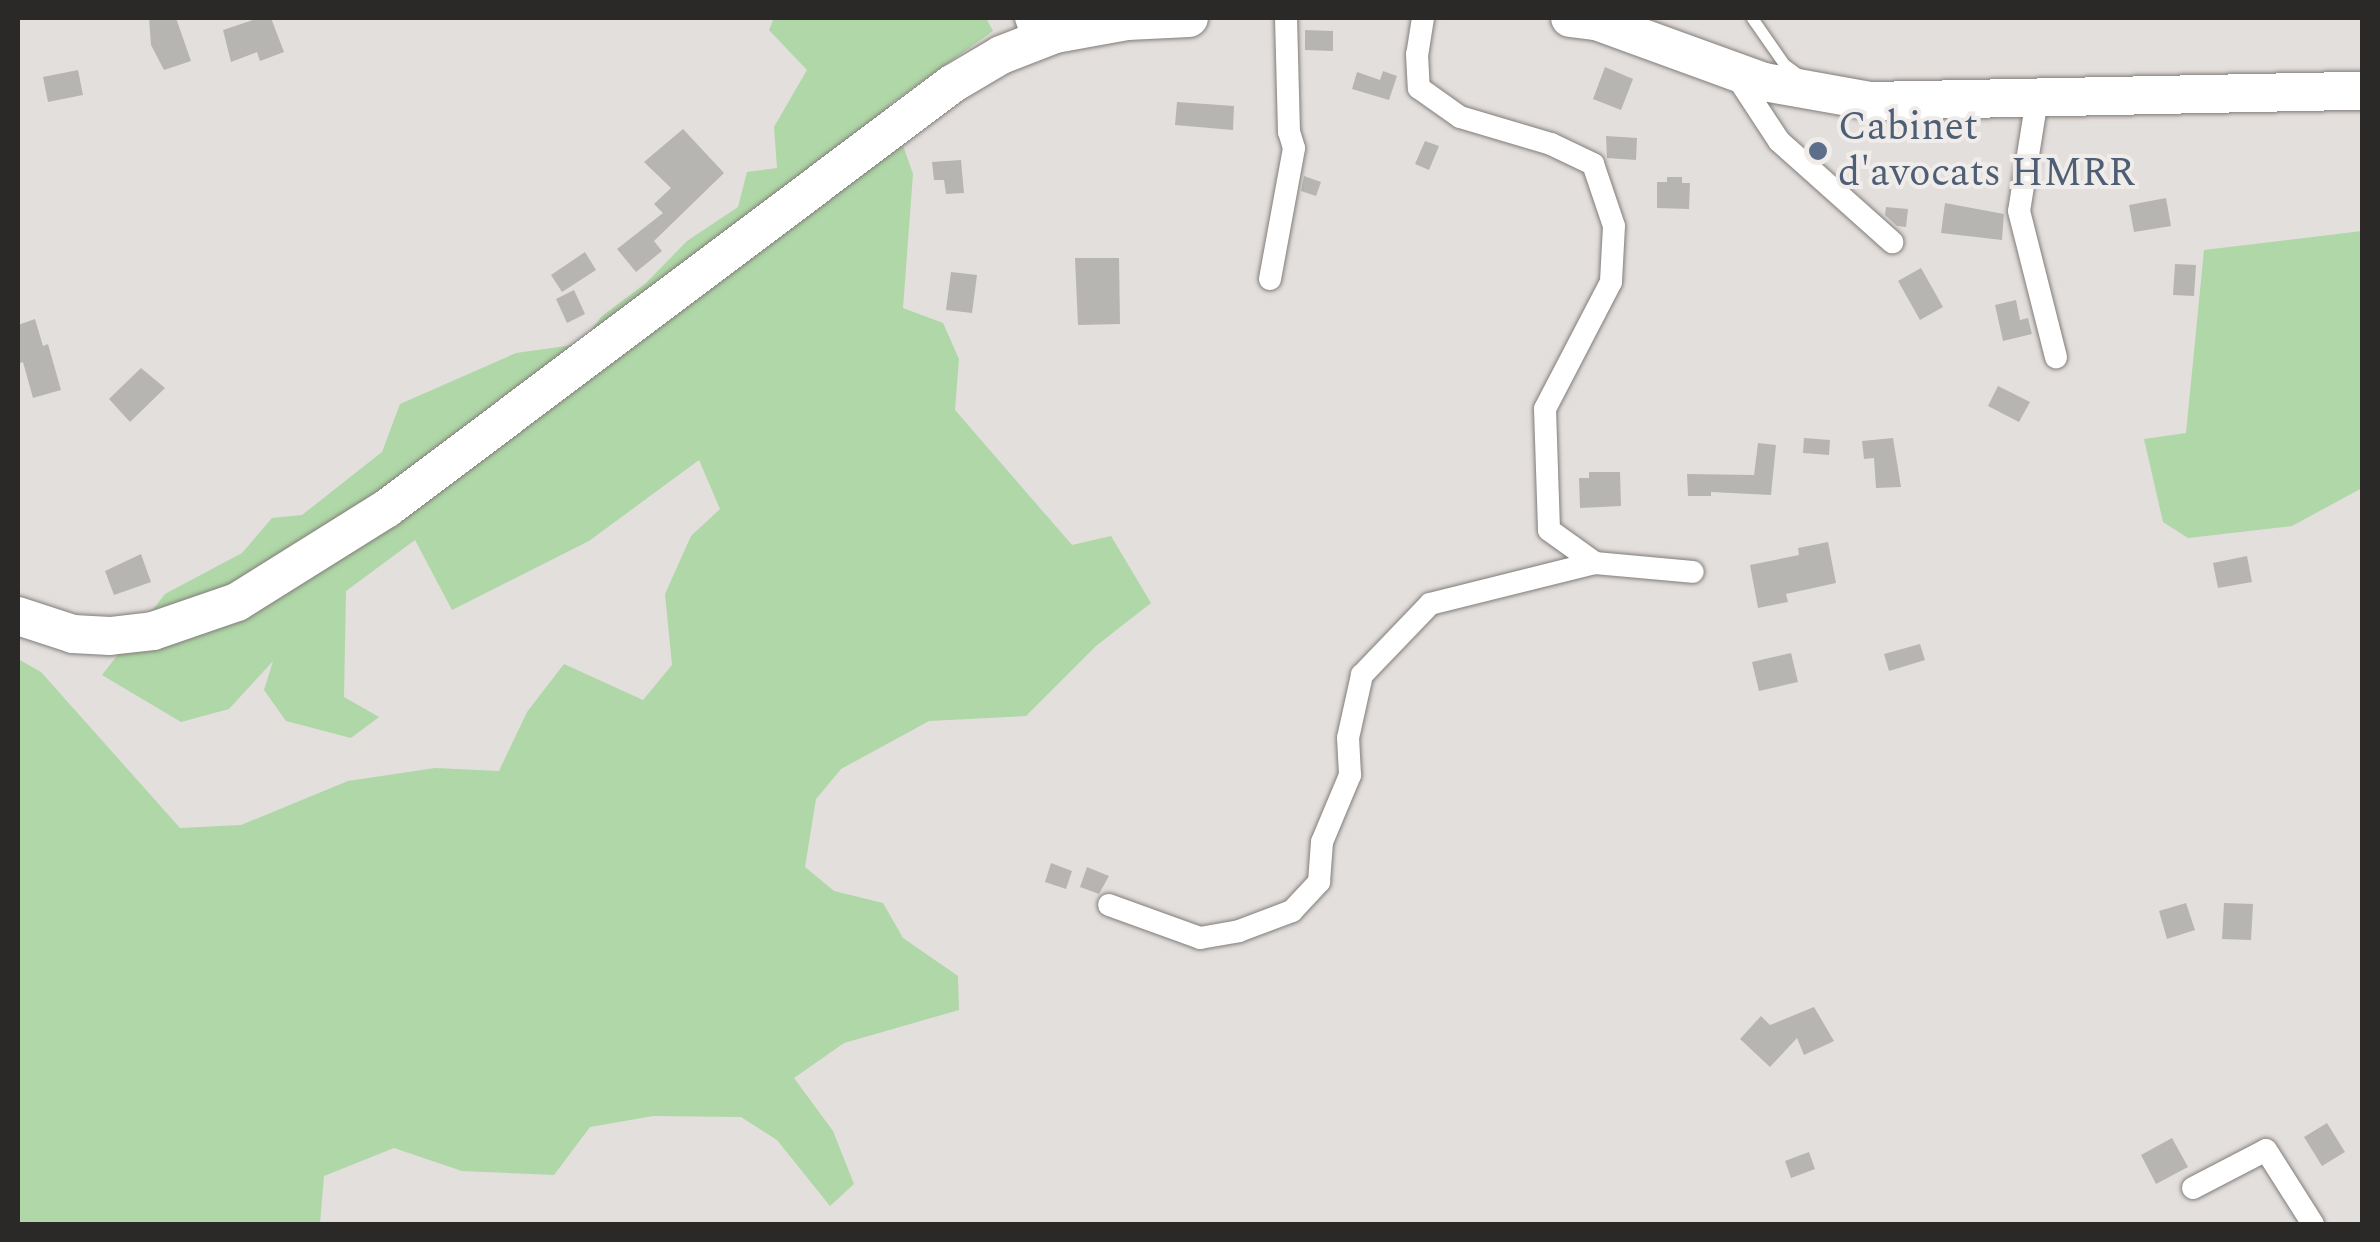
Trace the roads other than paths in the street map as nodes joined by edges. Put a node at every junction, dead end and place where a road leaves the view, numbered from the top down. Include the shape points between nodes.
1 (1190, 18) edge
2 (1286, 18) edge
3 (1423, 18) edge
4 (1570, 18) edge
5 (1752, 18) edge
6 (1030, 29) edge
7 (1734, 72) junction
8 (2362, 91) edge
9 (1830, 97) junction
10 (2037, 99) junction
11 (1892, 242) dead end
12 (1270, 279) dead end
13 (2056, 357) dead end
14 (1595, 563) junction
15 (1693, 572) dead end
16 (18, 616) edge
17 (1109, 905) dead end
18 (2194, 1188) dead end
19 (2313, 1224) edge

1 - 6 main road
2 - 12 street via 1288,132 1294,148
3 - 14 street via 1419,88 1460,117 1593,164 1614,226 1611,282 1545,410 1549,530
4 - 7 main road via 1596,21
5 - 9 lane via 1784,64
6 - 16 main road via 386,509 276,581 193,620 152,631 72,634
7 - 9 main road
7 - 11 street via 1779,141
8 - 10 main road
9 - 10 main road
10 - 13 street via 2020,211
14 - 15 street
14 - 17 street via 1430,604 1362,675 1348,738 1350,775 1322,842 1319,882 1292,911 1200,938
18 - 19 street via 2266,1150

